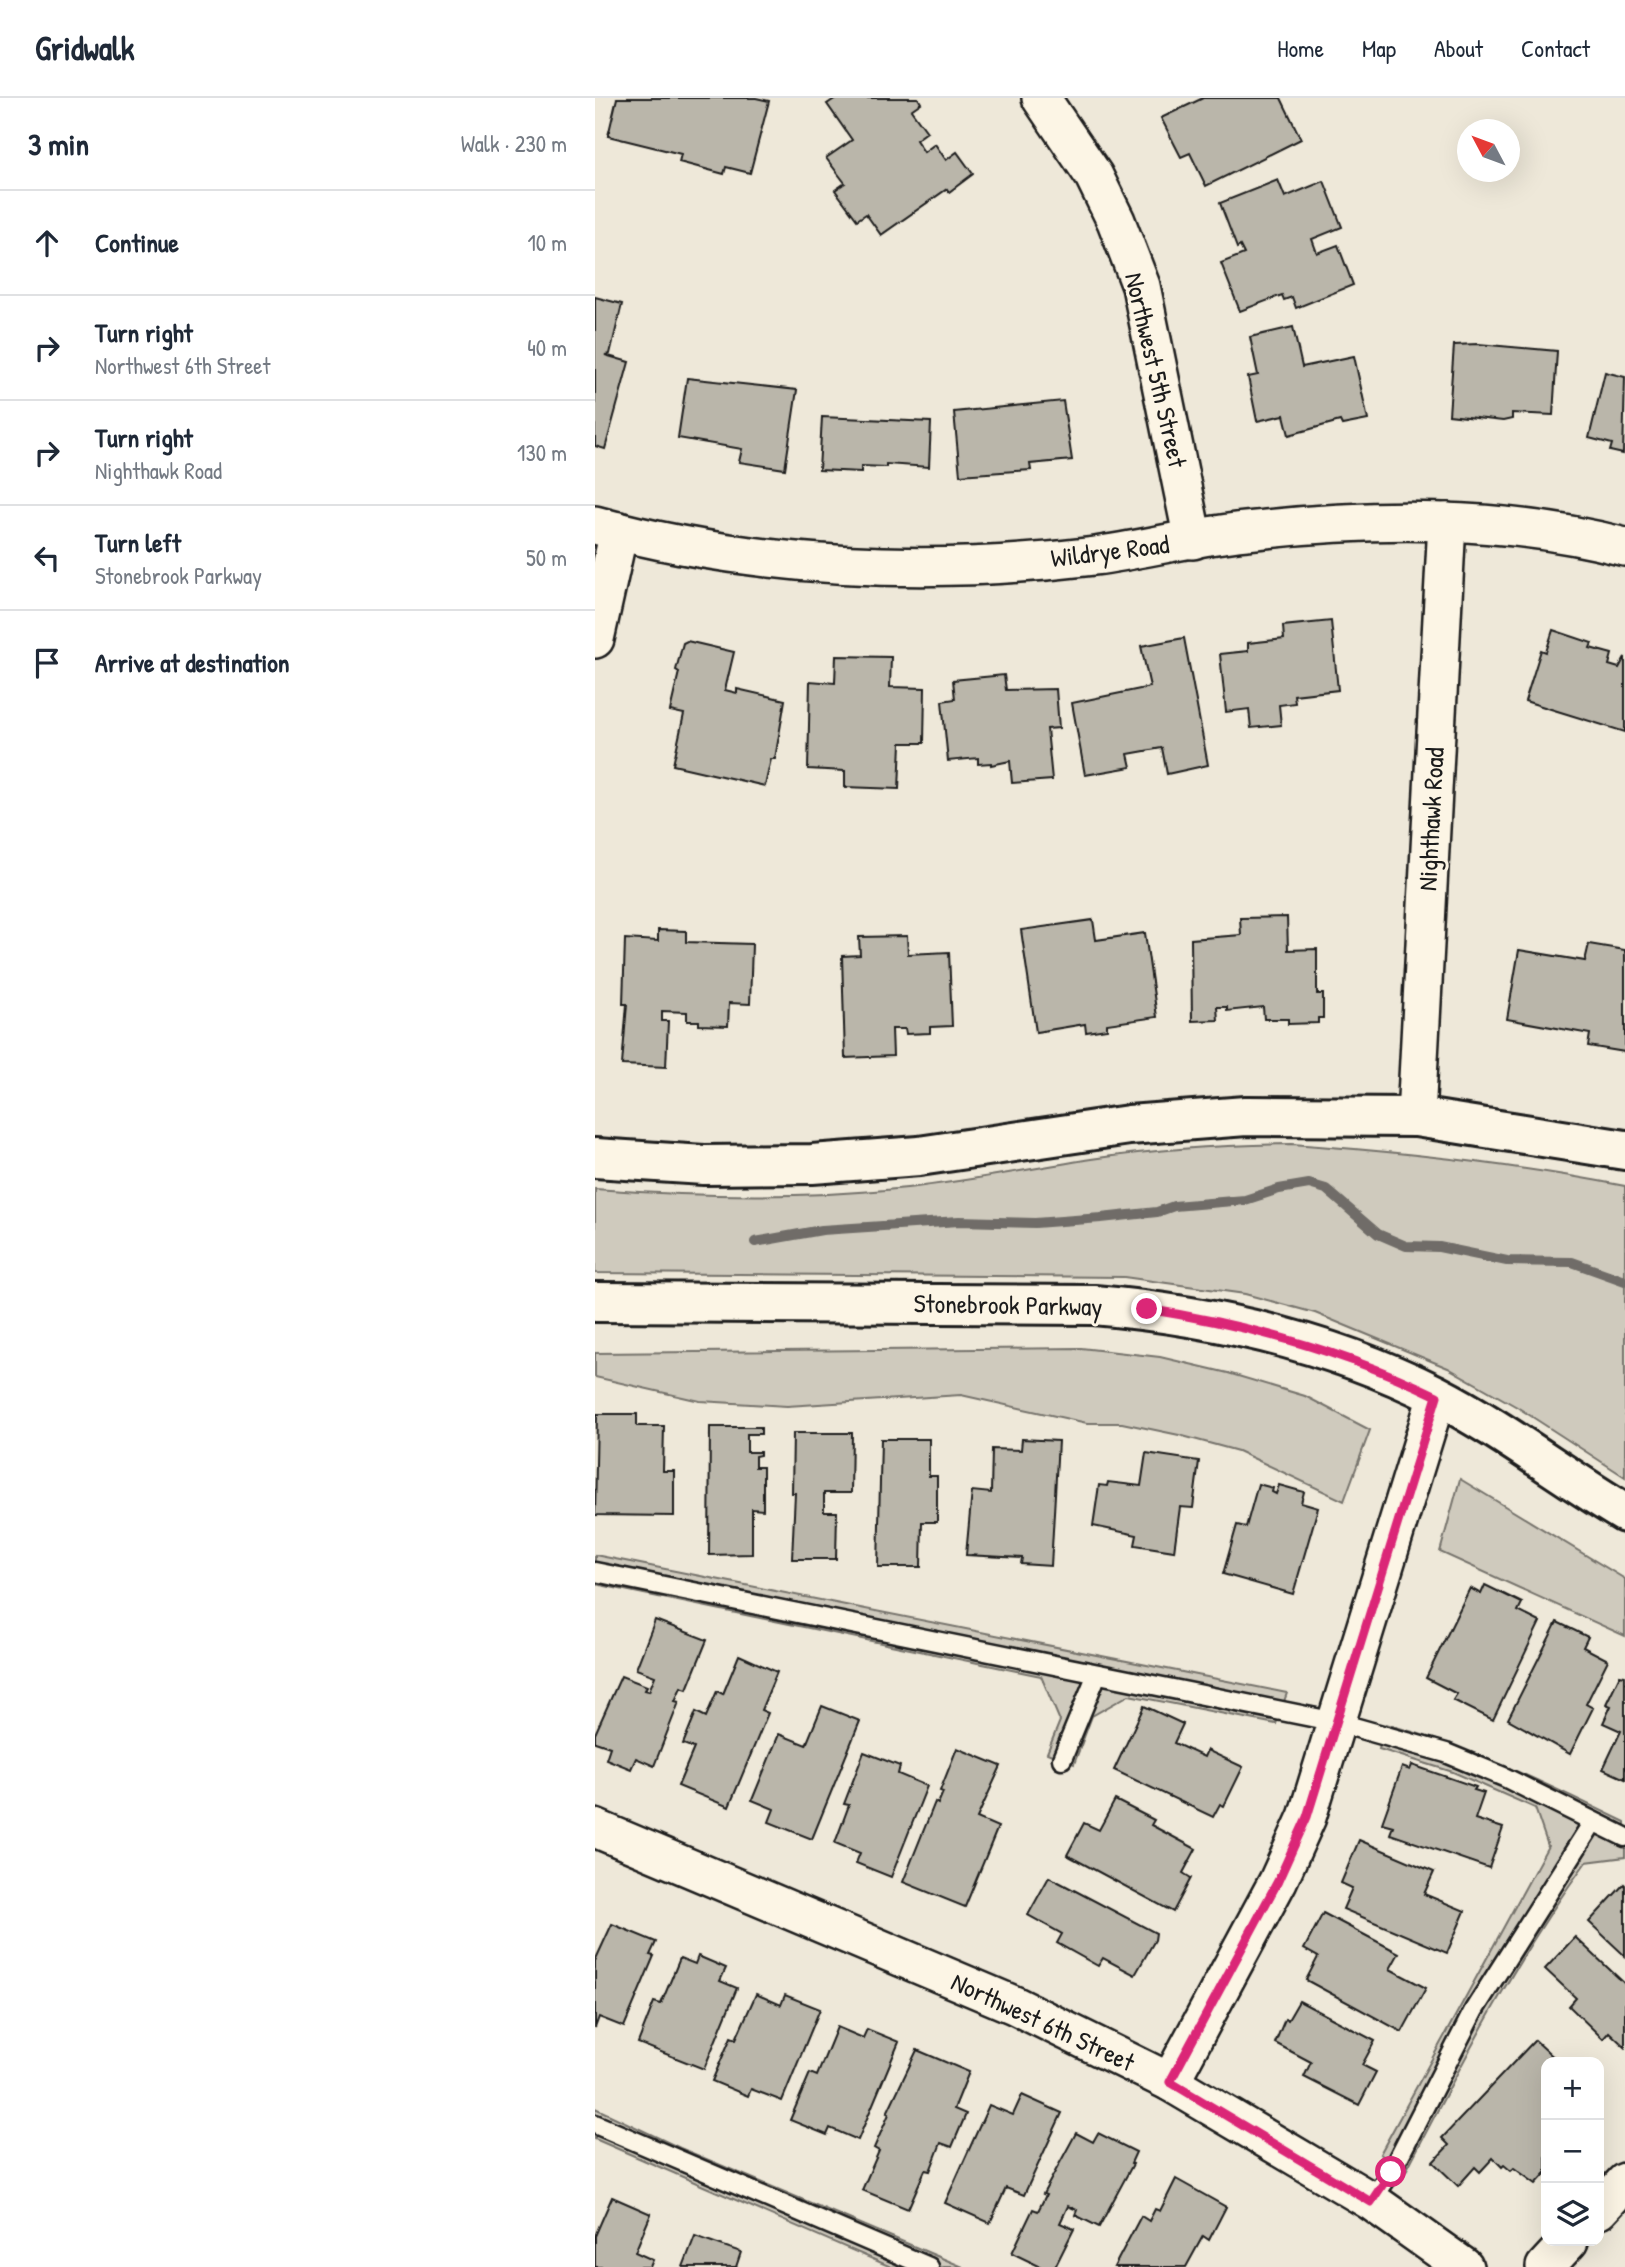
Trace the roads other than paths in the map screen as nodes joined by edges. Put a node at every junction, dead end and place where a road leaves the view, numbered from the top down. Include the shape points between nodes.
1 (1041, 98) edge
2 (1447, 522) junction
3 (607, 528) edge
4 (1193, 540) junction
5 (1625, 547) edge
6 (595, 639) edge
7 (1416, 1117) junction
8 (1625, 1150) edge
9 (595, 1158) edge
10 (595, 1302) edge
11 (1437, 1396) junction
12 (1625, 1513) edge
13 (595, 1572) edge
14 (1097, 1674) junction
15 (1336, 1722) junction
16 (1062, 1759) dead end
17 (1593, 1822) junction
18 (595, 1828) edge
19 (1625, 1837) edge
20 (1170, 2082) junction
21 (595, 2124) edge
22 (1625, 2182) edge
23 (1371, 2202) junction
24 (1604, 2205) edge
25 (1564, 2246) edge
26 (929, 2267) edge
27 (1464, 2267) edge
28 (1545, 2267) edge

1 - 4 street, Northwest 5th Street via 1094,176 1141,286
2 - 4 street, Wildrye Road via 1350,521
2 - 5 street, Wildrye Road via 1494,525
2 - 7 street, Nighthawk Road
3 - 4 street, Wildrye Road via 760,556 879,565 975,565 1094,556
3 - 6 street
7 - 8 street
7 - 9 street via 1246,1116 1129,1125 919,1156 812,1164 704,1165
10 - 11 street, Stonebrook Parkway via 1147,1309 1285,1337 1379,1368
11 - 12 street, Stonebrook Parkway
11 - 15 street
13 - 14 lane
14 - 15 lane
14 - 16 lane
15 - 17 lane via 1446,1754
15 - 20 street via 1307,1817 1278,1881
17 - 19 lane
17 - 23 lane via 1474,2010
18 - 20 street, Northwest 6th Street via 1014,2005
20 - 23 street, Northwest 6th Street
21 - 26 lane
22 - 24 street
23 - 27 street, Northwest 6th Street
25 - 28 street

